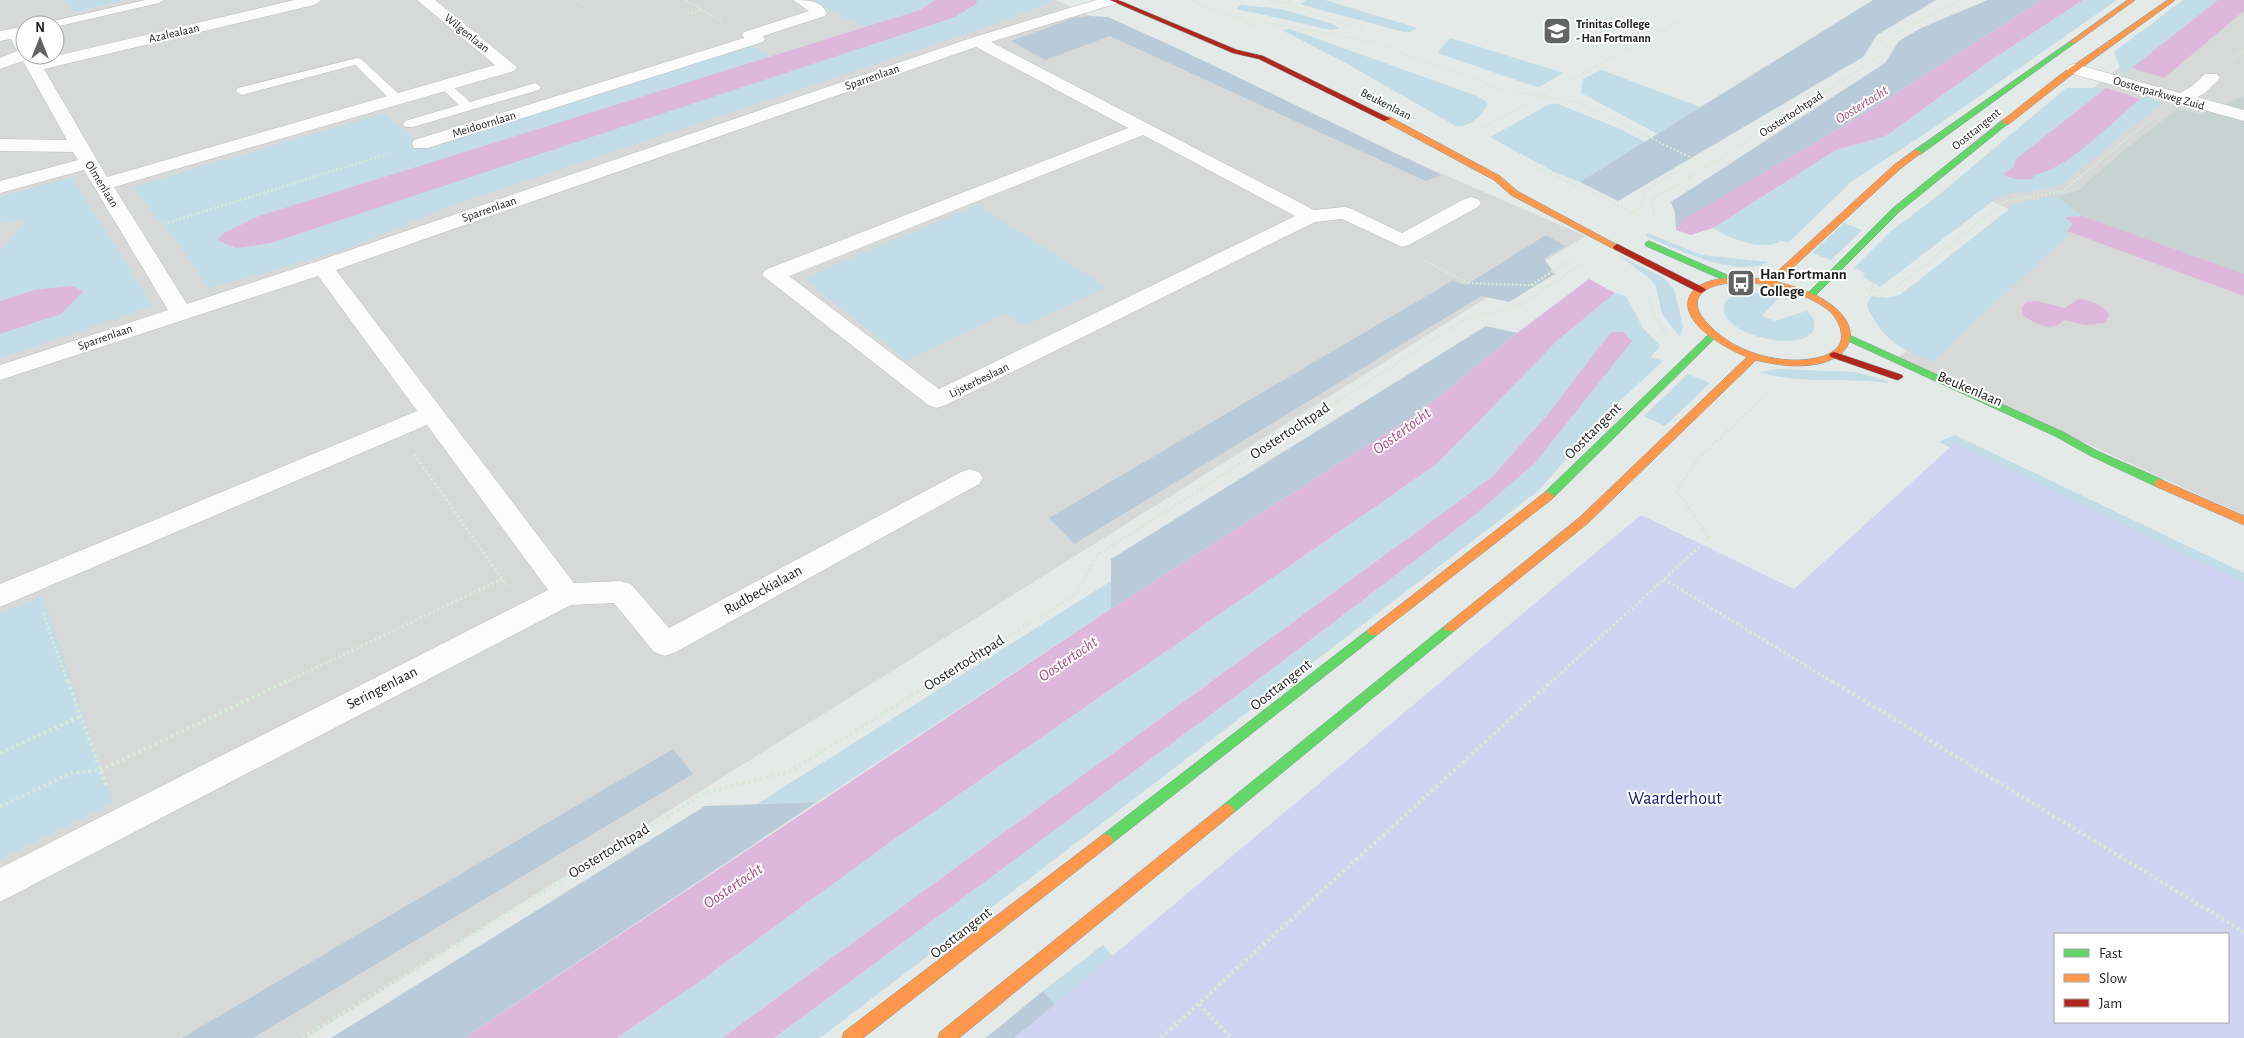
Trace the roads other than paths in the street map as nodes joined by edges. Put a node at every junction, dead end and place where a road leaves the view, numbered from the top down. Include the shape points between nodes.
1 (159, 0) edge
2 (314, 0) edge
3 (425, 0) edge
4 (801, 0) edge
5 (1076, 0) edge
6 (1113, 0) edge
7 (2132, 0) edge
8 (2172, 0) edge
9 (65, 21) edge
10 (977, 41) junction
11 (1245, 42) dead end
12 (65, 52) edge
13 (1261, 57) junction
14 (15, 61) edge
15 (0, 64) edge
16 (32, 65) edge
17 (2075, 69) junction
18 (2211, 78) dead end
19 (445, 86) junction
20 (535, 87) dead end
21 (242, 91) dead end
22 (397, 99) junction
23 (2181, 99) junction
24 (468, 107) junction
25 (2244, 116) edge
26 (409, 124) dead end
27 (1144, 128) junction
28 (421, 144) road end
29 (0, 145) edge
30 (84, 154) junction
31 (1496, 178) junction
32 (103, 184) junction
33 (1528, 187) dead end
34 (0, 188) edge
35 (1471, 203) dead end
36 (1312, 216) junction
37 (1643, 241) dead end
38 (323, 267) junction
39 (1731, 280) junction
40 (1772, 282) junction
41 (1701, 290) junction
42 (1811, 295) junction
43 (180, 312) junction
44 (1712, 336) junction
45 (1847, 337) junction
46 (1834, 355) junction
47 (1754, 356) junction
48 (0, 373) edge
49 (1913, 382) dead end
50 (1930, 388) dead end
51 (432, 414) junction
52 (2093, 453) junction
53 (970, 478) dead end
54 (2244, 521) edge
55 (566, 594) junction
56 (0, 596) edge
57 (0, 886) edge
58 (850, 1038) edge
59 (946, 1038) edge

1 - 9 lane
2 - 12 street, Azalealaan
3 - 19 street, Wilgenlaan via 508,67
4 - 28 street, Meidoornlaan via 819,13 750,35 756,39
5 - 10 street, Sparrenlaan
6 - 10 street, Sparrenlaan
6 - 13 main road, Beukenlaan via 1235,52
7 - 40 main road, Oosttangent via 1897,166
8 - 17 main road, Oosttangent
10 - 27 street
10 - 38 street, Sparrenlaan
11 - 13 main road, Beukenlaan via 1253,46
13 - 31 main road, Beukenlaan via 1376,113
14 - 15 street, Azalealaan
16 - 30 street, Olmenlaan
17 - 23 street, Oosterparkweg Zuid
17 - 42 main road, Oosttangent via 1896,210
18 - 23 street
19 - 22 street
19 - 24 lane
20 - 24 lane
21 - 22 lane via 357,60
22 - 32 street
23 - 25 street, Oosterparkweg Zuid
24 - 26 lane
27 - 36 street
27 - 36 street, Lijsterbeslaan via 773,275 937,400
29 - 30 street
30 - 32 street, Olmenlaan
30 - 34 street
31 - 33 main road, Beukenlaan
31 - 41 main road, Beukenlaan via 1514,193
32 - 43 street, Olmenlaan
35 - 36 street via 1402,241 1345,213
37 - 39 main road
38 - 43 street, Sparrenlaan
38 - 51 street
39 - 40 main road
39 - 41 main road
40 - 42 main road
41 - 44 main road via 1693,301 1694,312
42 - 45 main road via 1830,307 1843,321
43 - 48 street, Sparrenlaan
44 - 47 main road
44 - 58 main road, Oosttangent via 1547,497
45 - 46 main road via 1844,347
45 - 52 main road, Beukenlaan via 2059,434
46 - 47 main road via 1798,363
46 - 49 main road, Beukenlaan
47 - 59 main road via 1584,520
50 - 52 main road, Beukenlaan via 2053,441
51 - 55 street
51 - 56 street
52 - 54 main road, Beukenlaan
53 - 55 street, Rudbeckialaan via 665,644 621,592
55 - 57 street, Seringenlaan

